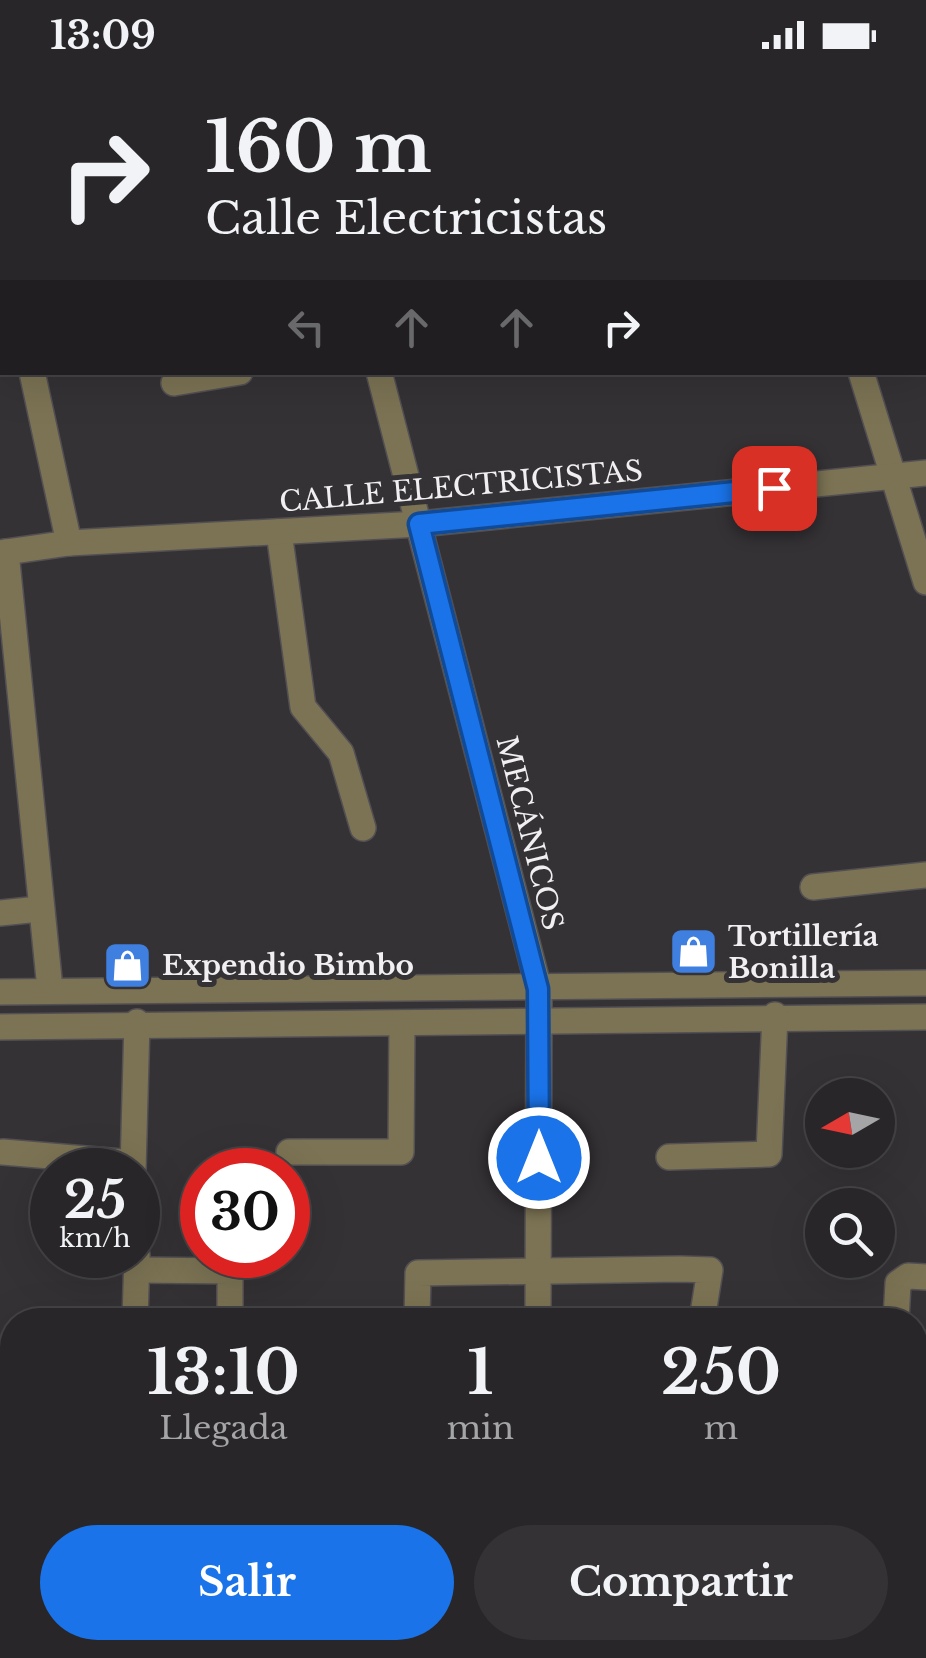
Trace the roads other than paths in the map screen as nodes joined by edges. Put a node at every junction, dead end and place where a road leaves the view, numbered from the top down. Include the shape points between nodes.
1 (33, 375) edge
2 (220, 375) edge
3 (380, 375) edge
4 (862, 375) edge
5 (174, 382) dead end
6 (926, 473) edge
7 (892, 476) junction
8 (419, 524) junction
9 (279, 532) junction
10 (69, 543) junction
11 (3, 553) edge
12 (926, 582) edge
13 (362, 828) dead end
14 (926, 875) edge
15 (813, 887) dead end
16 (39, 909) junction
17 (0, 913) edge
18 (926, 983) edge
19 (50, 989) junction
20 (538, 989) junction
21 (0, 992) edge
22 (775, 1015) junction
23 (926, 1017) edge
24 (540, 1019) junction
25 (137, 1022) junction
26 (402, 1023) junction
27 (0, 1027) edge
28 (134, 1148) edge
29 (2, 1152) dead end
30 (310, 1152) edge
31 (30, 1155) edge
32 (669, 1157) dead end
33 (160, 1264) edge
34 (538, 1272) junction
35 (926, 1276) edge
36 (137, 1278) edge
37 (136, 1308) edge
38 (230, 1308) edge
39 (417, 1308) edge
40 (538, 1308) edge
41 (704, 1308) edge
42 (897, 1308) edge

1 - 10 street
2 - 5 street
3 - 8 street, MECÁNICOS
4 - 7 street
6 - 7 street, CALLE ELECTRICISTAS
7 - 8 street, CALLE ELECTRICISTAS
7 - 12 street
8 - 9 street, CALLE ELECTRICISTAS
8 - 20 street, MECÁNICOS
9 - 10 street, CALLE ELECTRICISTAS
9 - 13 street via 303,707 340,753
10 - 11 street, CALLE ELECTRICISTAS
11 - 16 street
14 - 15 street
16 - 17 street
16 - 19 street
18 - 20 street
19 - 20 street
19 - 21 street
20 - 24 street, MECÁNICOS
22 - 23 street
22 - 24 street
22 - 32 street via 769,1154
24 - 26 street
24 - 34 street, MECÁNICOS
25 - 26 street
25 - 27 street
25 - 28 street
26 - 30 street via 401,1152
29 - 31 street
33 - 38 street via 230,1271
34 - 39 street via 418,1273
34 - 40 street, MECÁNICOS
34 - 41 street via 710,1270
35 - 42 street via 898,1283
36 - 37 street

